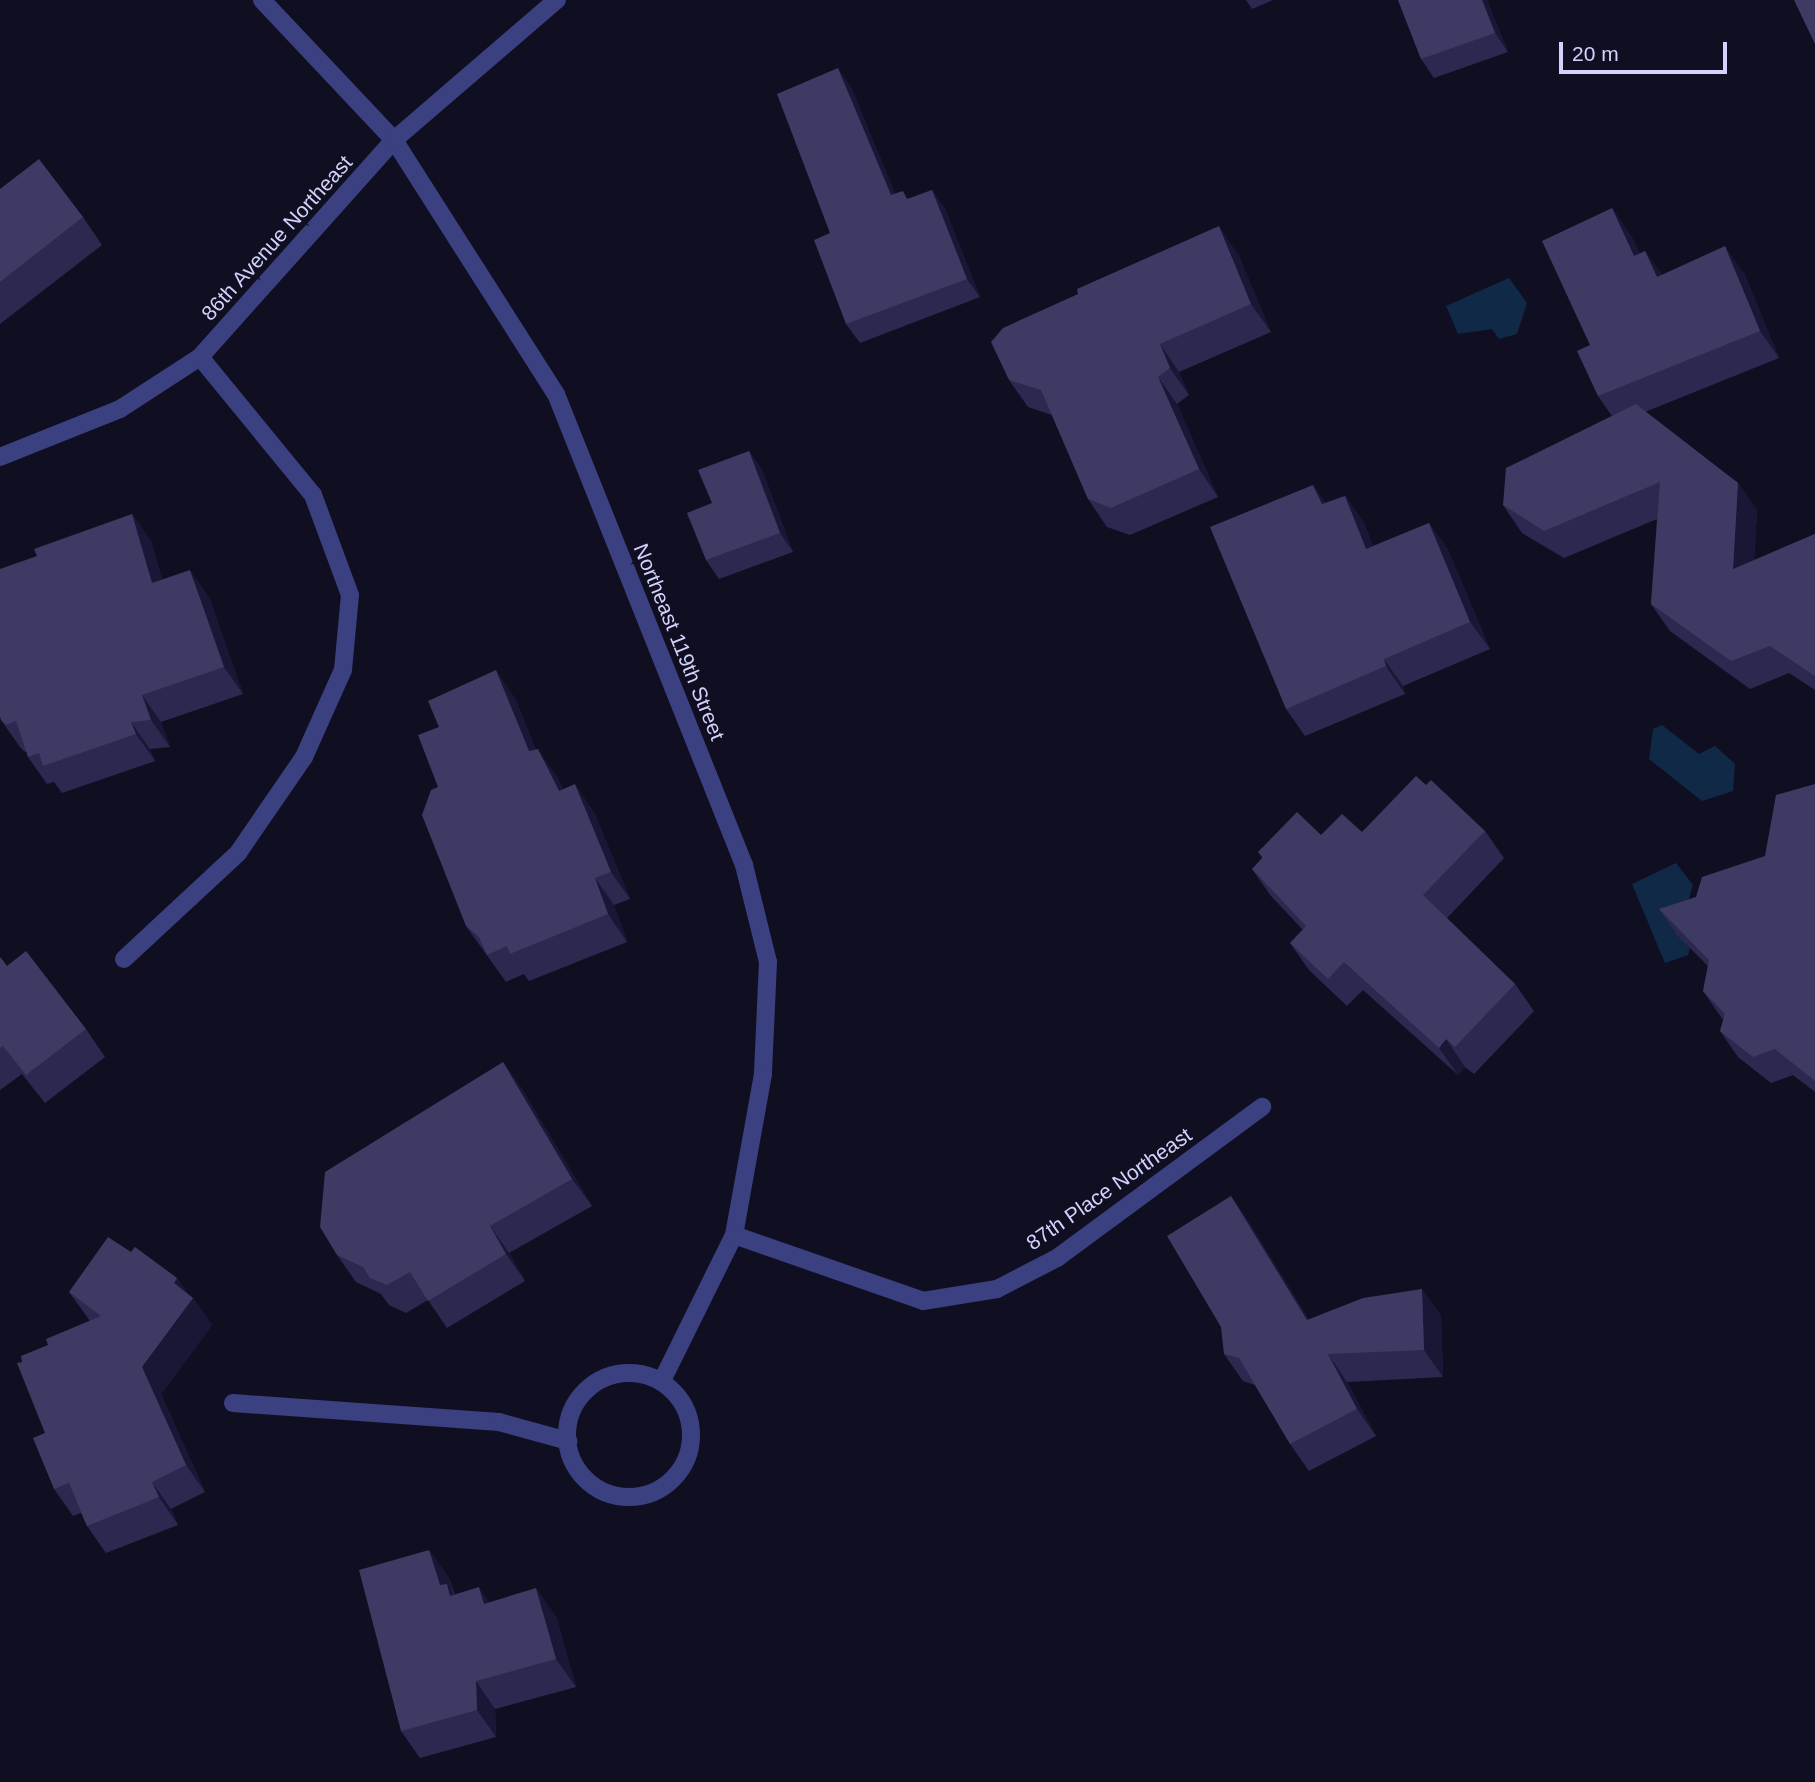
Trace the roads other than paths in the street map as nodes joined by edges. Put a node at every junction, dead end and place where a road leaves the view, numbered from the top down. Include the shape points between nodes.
1 (262, 0) edge
2 (557, 0) edge
3 (394, 140) junction
4 (200, 357) junction
5 (0, 457) edge
6 (124, 959) dead end
7 (1262, 1107) dead end
8 (734, 1235) junction
9 (662, 1381) junction
10 (233, 1403) dead end
11 (568, 1441) junction

1 - 3 lane, Northeast 119th Street
2 - 3 lane, 86th Avenue Northeast
3 - 4 lane, 86th Avenue Northeast
3 - 8 lane, Northeast 119th Street via 556,394 744,865 768,962 763,1074
4 - 5 lane, 86th Avenue Northeast via 120,409
4 - 6 lane via 313,495 350,595 343,670 304,757 238,853
7 - 8 lane, 87th Place Northeast via 1057,1258 997,1289 923,1301
8 - 9 lane, Northeast 119th Street
9 - 11 lane via 642,1373 620,1373 599,1380 582,1393 570,1412
9 - 11 lane via 678,1395 692,1436 688,1458 676,1477 659,1491 627,1497 596,1489 580,1474 569,1455
10 - 11 lane via 499,1422

